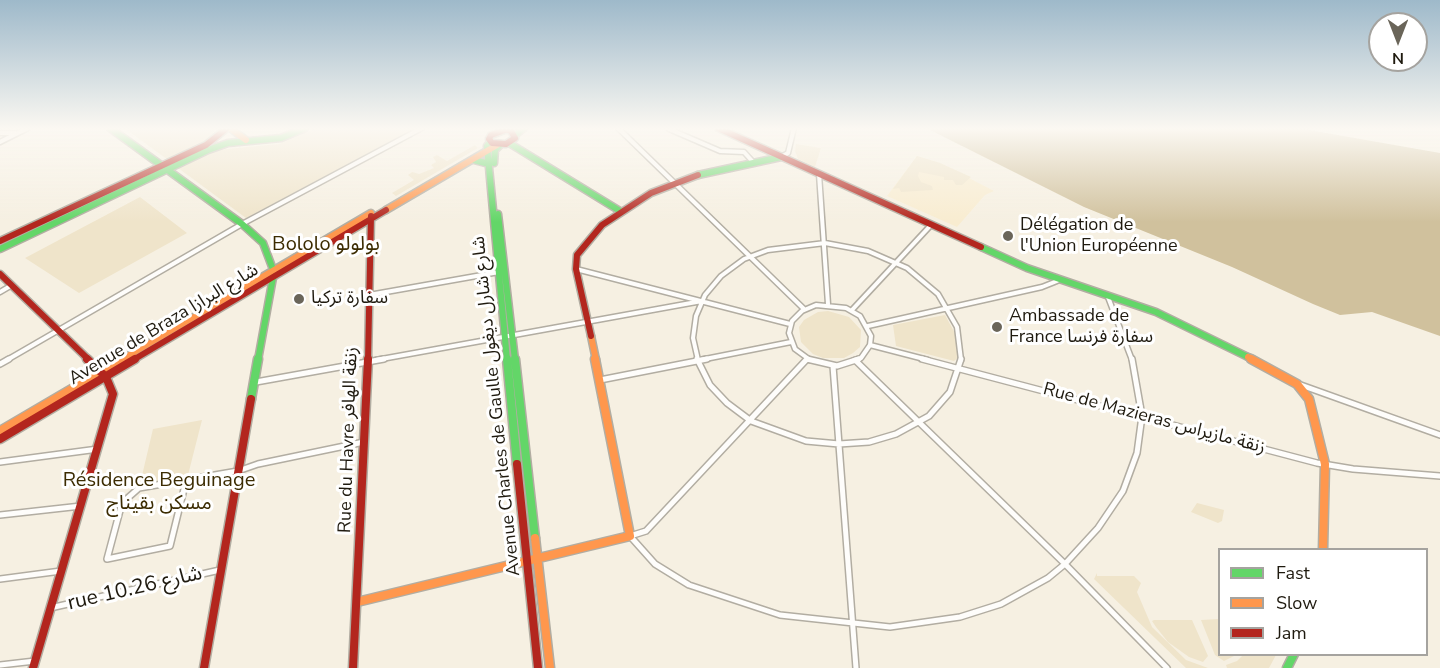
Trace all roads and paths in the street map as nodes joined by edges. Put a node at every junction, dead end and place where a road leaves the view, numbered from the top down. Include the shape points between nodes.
1 (155, 159) edge
2 (181, 159) edge
3 (186, 159) edge
4 (364, 159) edge
5 (467, 159) edge
6 (490, 159) edge
7 (494, 159) edge
8 (535, 159) edge
9 (649, 159) edge
10 (750, 159) edge
11 (769, 159) edge
12 (786, 159) edge
13 (474, 160) joint
14 (753, 162) junction
15 (489, 164) junction
16 (166, 167) junction
17 (819, 174) junction
18 (673, 183) junction
19 (394, 203) junction
20 (620, 211) junction
21 (371, 216) junction
22 (242, 224) junction
23 (931, 225) junction
24 (0, 239) edge
25 (825, 243) junction
26 (0, 249) edge
27 (0, 254) edge
28 (750, 256) junction
29 (896, 262) junction
30 (576, 269) junction
31 (502, 272) junction
32 (0, 274) edge
33 (274, 275) junction
34 (1057, 281) junction
35 (12, 285) junction
36 (0, 292) edge
37 (369, 295) junction
38 (1108, 297) junction
39 (702, 300) junction
40 (828, 304) junction
41 (948, 308) junction
42 (804, 309) junction
43 (852, 310) junction
44 (586, 321) junction
45 (790, 324) junction
46 (868, 326) junction
47 (59, 331) junction
48 (512, 334) junction
49 (504, 336) junction
50 (791, 342) junction
51 (870, 345) junction
52 (807, 359) junction
53 (368, 361) junction
54 (698, 361) junction
55 (856, 361) junction
56 (0, 364) edge
57 (833, 366) junction
58 (960, 368) junction
59 (103, 375) junction
60 (600, 380) junction
61 (256, 382) junction
62 (1297, 384) junction
63 (1142, 416) junction
64 (751, 421) junction
65 (920, 422) junction
66 (0, 431) edge
67 (1440, 435) edge
68 (0, 439) edge
69 (364, 442) junction
70 (839, 444) junction
71 (98, 449) junction
72 (0, 462) edge
73 (1325, 464) junction
74 (238, 471) junction
75 (1440, 476) edge
76 (186, 481) junction
77 (81, 506) junction
78 (0, 515) edge
79 (630, 536) junction
80 (1323, 548) edge
81 (537, 559) junction
82 (528, 561) junction
83 (1065, 564) junction
84 (61, 570) junction
85 (220, 570) junction
86 (0, 579) edge
87 (357, 602) junction
88 (50, 608) junction
89 (853, 625) junction
90 (34, 664) edge
91 (0, 665) edge
92 (204, 668) edge
93 (353, 668) edge
94 (538, 668) edge
95 (550, 668) edge
96 (856, 668) edge
97 (1167, 668) edge

1 - 16 main road
2 - 16 main road
3 - 16 main road
4 - 22 street
5 - 19 main road, Avenue de Braza شارع البرازا
6 - 15 main road, Avenue Charles de Gaulle شارع شارل ديغول
7 - 31 main road, Avenue Charles de Gaulle شارع شارل ديغول
8 - 20 main road
9 - 18 street
10 - 14 street
11 - 14 main road
12 - 17 main road
13 - 15 main road
13 - 19 main road, Avenue de Braza شارع البرازا
14 - 18 main road via 710,170
15 - 31 main road, Avenue Charles de Gaulle شارع شارل ديغول
16 - 22 main road
16 - 24 main road
16 - 26 main road
16 - 27 main road
17 - 23 main road
17 - 25 street
18 - 20 main road
18 - 28 street
19 - 21 main road, Avenue de Braza شارع البرازا
20 - 30 main road via 580,249
21 - 33 main road, Avenue de Braza شارع البرازا
21 - 37 main road, Rue du Havre زنقة الهافر
22 - 33 main road via 263,243
22 - 47 street
23 - 29 street
23 - 34 main road
25 - 28 street via 793,244
25 - 29 street via 868,251
25 - 40 street
28 - 39 street via 721,276
28 - 42 street
29 - 41 street via 927,284
29 - 43 street
30 - 39 street
30 - 44 main road
31 - 37 street
31 - 48 main road, Avenue Charles de Gaulle شارع شارل ديغول
31 - 49 main road, Avenue Charles de Gaulle شارع شارل ديغول
32 - 35 main road
33 - 59 main road, Avenue de Braza شارع البرازا
33 - 61 main road
34 - 38 main road
34 - 41 street
35 - 36 street
35 - 47 main road
37 - 53 main road, Rue du Havre زنقة الهافر
38 - 62 main road via 1156,312
38 - 63 street via 1132,358
39 - 44 street
39 - 45 street
39 - 54 street via 694,328
40 - 42 street
40 - 43 street
41 - 46 street
41 - 58 street via 960,336
42 - 45 street
43 - 46 street
44 - 48 street
44 - 60 main road
45 - 50 street
46 - 51 street
47 - 56 street
47 - 59 main road
48 - 49 street
48 - 81 main road, Avenue Charles de Gaulle شارع شارل ديغول
49 - 53 street
49 - 82 main road, Avenue Charles de Gaulle شارع شارل ديغول
50 - 52 street
50 - 54 street
51 - 55 street
51 - 58 street, Rue de Mazieras زنقة مازيراس
52 - 57 street
52 - 64 street
53 - 61 street
53 - 69 main road, Rue du Havre زنقة الهافر
54 - 60 street
54 - 64 street via 718,394
55 - 57 street
55 - 65 street
57 - 70 street
58 - 63 street, Rue de Mazieras زنقة مازيراس
58 - 65 street via 946,398
59 - 66 main road, Avenue de Braza شارع البرازا
59 - 68 main road, Avenue de Braza شارع البرازا
59 - 71 main road via 113,400
60 - 79 main road
61 - 74 main road
62 - 67 street
62 - 73 main road via 1309,399
63 - 73 street, Rue de Mazieras زنقة مازيراس
63 - 83 street via 1137,453 1123,491 1098,528
64 - 70 street via 795,439
64 - 79 street via 646,531
65 - 70 street via 880,439
65 - 83 street
69 - 74 street
69 - 87 main road, Rue du Havre زنقة الهافر
70 - 89 street
71 - 72 street
71 - 77 main road
73 - 75 street, Rue de Mazieras زنقة مازيراس
73 - 80 main road
74 - 76 street
74 - 85 main road
76 - 76 street via 170,546 107,559 127,496 140,489
77 - 78 street
77 - 84 main road
79 - 81 main road
79 - 89 street via 655,564 689,585 772,613
81 - 82 main road
81 - 95 main road, Avenue Charles de Gaulle شارع شارل ديغول
82 - 87 main road
82 - 94 main road, Avenue Charles de Gaulle شارع شارل ديغول
83 - 89 street via 1017,596 972,614 891,627
83 - 97 street
84 - 86 street
84 - 88 main road
85 - 88 street, rue 10.26 شارع
85 - 92 main road
87 - 93 main road, Rue du Havre زنقة الهافر
88 - 90 main road
89 - 96 street
90 - 91 street

